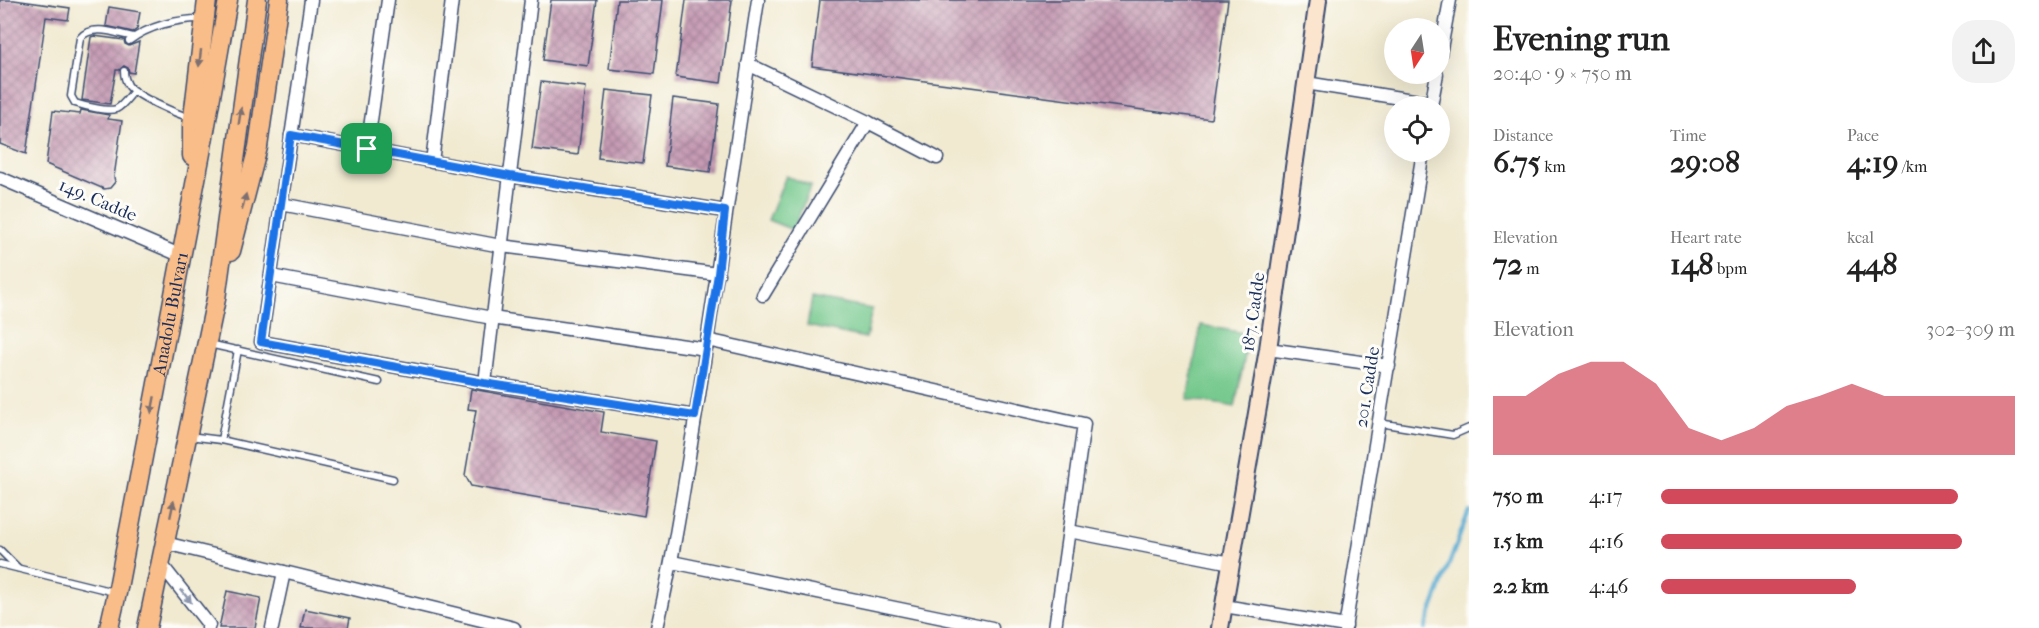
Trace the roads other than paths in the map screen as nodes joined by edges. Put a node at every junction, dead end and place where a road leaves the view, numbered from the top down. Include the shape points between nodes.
1 (207, 0) edge
2 (228, 0) edge
3 (257, 0) edge
4 (279, 0) edge
5 (311, 0) edge
6 (388, 0) edge
7 (452, 0) edge
8 (531, 0) edge
9 (758, 0) edge
10 (1318, 0) edge
11 (1450, 0) edge
12 (1447, 18) edge
13 (205, 19) junction
14 (748, 64) junction
15 (124, 71) dead end
16 (1306, 83) junction
17 (134, 91) junction
18 (1384, 97) edge
19 (193, 118) junction
20 (868, 122) junction
21 (291, 135) junction
22 (367, 149) junction
23 (937, 158) dead end
24 (432, 162) junction
25 (1421, 162) edge
26 (510, 176) junction
27 (0, 178) edge
28 (192, 203) junction
29 (281, 204) junction
30 (725, 211) junction
31 (501, 246) junction
32 (182, 256) junction
33 (718, 274) junction
34 (271, 276) junction
35 (763, 295) dead end
36 (216, 298) junction
37 (492, 318) junction
38 (206, 344) junction
39 (707, 344) junction
40 (1268, 349) junction
41 (238, 350) junction
42 (1389, 366) junction
43 (379, 382) dead end
44 (484, 383) junction
45 (695, 416) junction
46 (1379, 423) junction
47 (1469, 428) edge
48 (187, 436) junction
49 (221, 440) junction
50 (393, 479) dead end
51 (1069, 531) junction
52 (165, 543) junction
53 (0, 550) edge
54 (672, 562) junction
55 (1231, 563) junction
56 (0, 564) edge
57 (161, 564) junction
58 (18, 569) junction
59 (284, 572) junction
60 (117, 593) junction
61 (1224, 606) junction
62 (1346, 627) edge
63 (109, 628) edge
64 (147, 628) edge
65 (208, 628) edge
66 (272, 628) edge
67 (514, 628) edge
68 (657, 628) edge
69 (992, 628) edge
70 (1055, 628) edge
71 (1220, 628) edge

1 - 13 main road
2 - 28 main road, Anadolu Bulvarı
36 -> 3 main road
36 -> 4 main road via 258,147
5 - 21 street
6 - 22 street
7 - 24 street
8 - 26 street
9 - 14 street
10 - 16 main road, 187. Cadde
11 - 12 street
13 - 17 lane via 173,22 132,39 93,30 82,34 71,96 75,103 112,110
13 -> 19 main road
14 - 20 street
14 - 30 street
15 - 17 lane via 127,84
16 - 18 street
16 - 40 main road, 187. Cadde
17 - 19 lane
19 - 28 main road
20 - 23 street
20 - 35 street
21 - 22 street
21 - 29 street
22 - 24 street
24 - 26 street
25 - 42 street, 201. Cadde
26 - 30 street
26 - 31 street
27 - 32 street, 149. Cadde
28 - 32 main road, Anadolu Bulvarı
29 - 31 street
29 - 34 street
30 - 33 street
31 - 33 street
31 - 37 street
32 -> 60 main road, Anadolu Bulvarı
33 - 39 street
34 - 37 street
34 - 44 street via 261,342
36 - 38 main road
37 - 39 street
37 - 44 street
38 - 41 lane
38 - 48 main road
39 - 45 street
39 - 51 street via 1084,424
40 - 42 street
40 - 55 main road, 187. Cadde
41 - 43 lane
41 - 49 lane
42 - 46 street, 201. Cadde
44 - 45 street
45 - 54 street
46 - 47 lane via 1453,435
46 - 62 street, 201. Cadde
48 - 49 lane
52 -> 48 main road
49 - 50 lane
51 - 55 street
51 - 70 street
52 - 57 main road
52 - 59 street
53 - 58 lane
54 - 68 street
54 - 69 street
55 - 61 main road, 187. Cadde
56 - 58 lane
57 - 64 main road
57 -> 65 street
58 - 60 lane
59 - 66 street
59 - 67 street
60 - 63 main road, Anadolu Bulvarı
61 - 62 street
61 - 71 main road, 187. Cadde

